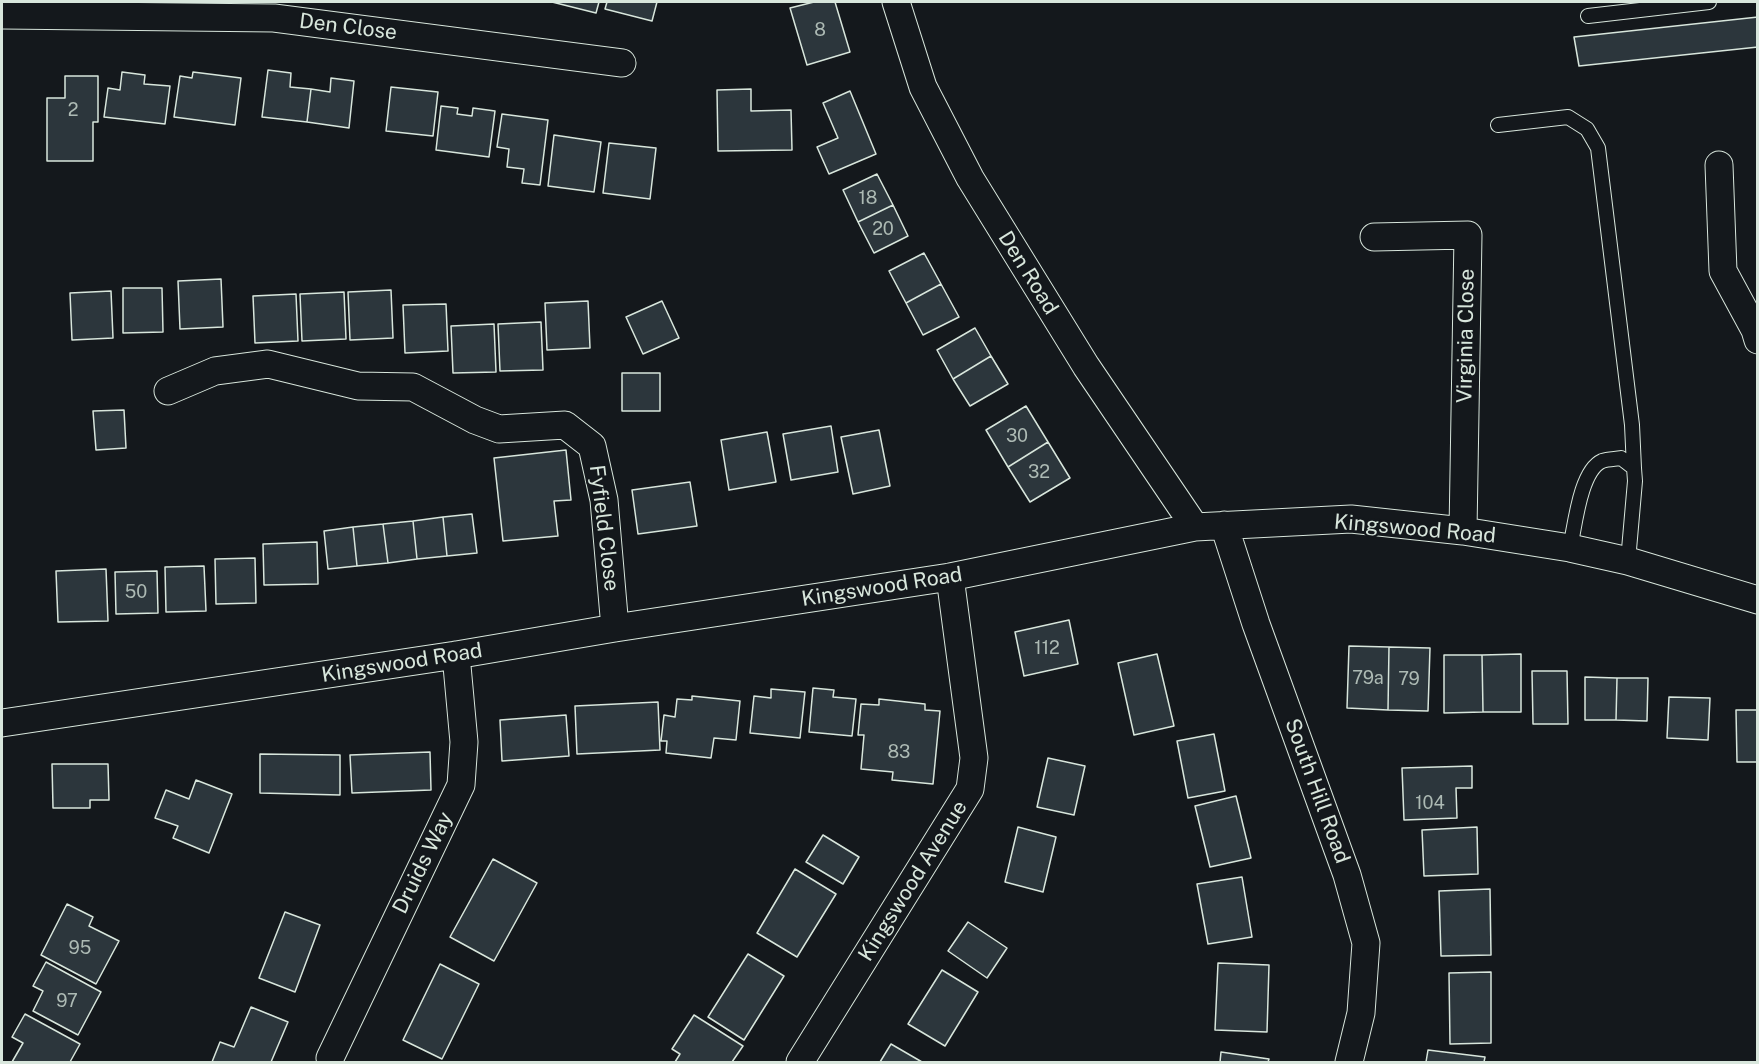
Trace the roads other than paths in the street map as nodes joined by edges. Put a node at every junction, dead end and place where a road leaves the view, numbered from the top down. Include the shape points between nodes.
1 (896, 2) edge
2 (1709, 2) edge
3 (2, 15) edge
4 (1588, 16) dead end
5 (622, 63) dead end
6 (1498, 125) dead end
7 (1719, 165) dead end
8 (1374, 237) dead end
9 (1758, 340) edge
10 (168, 391) dead end
11 (1634, 468) junction
12 (1224, 525) junction
13 (1195, 527) junction
14 (1463, 531) junction
15 (1570, 548) junction
16 (1628, 561) junction
17 (950, 577) junction
18 (1758, 600) edge
19 (615, 628) junction
20 (456, 655) junction
21 (2, 723) edge
22 (330, 1058) dead end
23 (800, 1062) edge
24 (1349, 1062) edge

1 - 13 street, Den Road via 923,87 970,178 1086,366
2 - 4 lane
3 - 5 street, Den Close via 274,18
6 - 11 lane via 1568,117 1587,129 1598,148
7 - 9 street via 1723,271
8 - 14 street, Virginia Close via 1468,235
10 - 19 street, Fyfield Close via 215,371 268,364 358,386 413,387 499,429 566,425 592,446 604,500
11 - 15 lane via 1622,458 1602,461 1591,471 1584,485
11 - 16 lane
12 - 13 street, Kingswood Road
12 - 14 street, Kingswood Road via 1351,519
12 - 24 street, South Hill Road via 1347,875 1366,943 1361,1013
13 - 17 street, Kingswood Road
14 - 15 street, Kingswood Road
15 - 16 street, Kingswood Road
16 - 18 street, Kingswood Road
17 - 19 street, Kingswood Road
17 - 23 street, Kingswood Avenue via 974,758 970,789
19 - 20 street, Kingswood Road
20 - 21 street, Kingswood Road
20 - 22 street, Druids Way via 464,742 460,785

